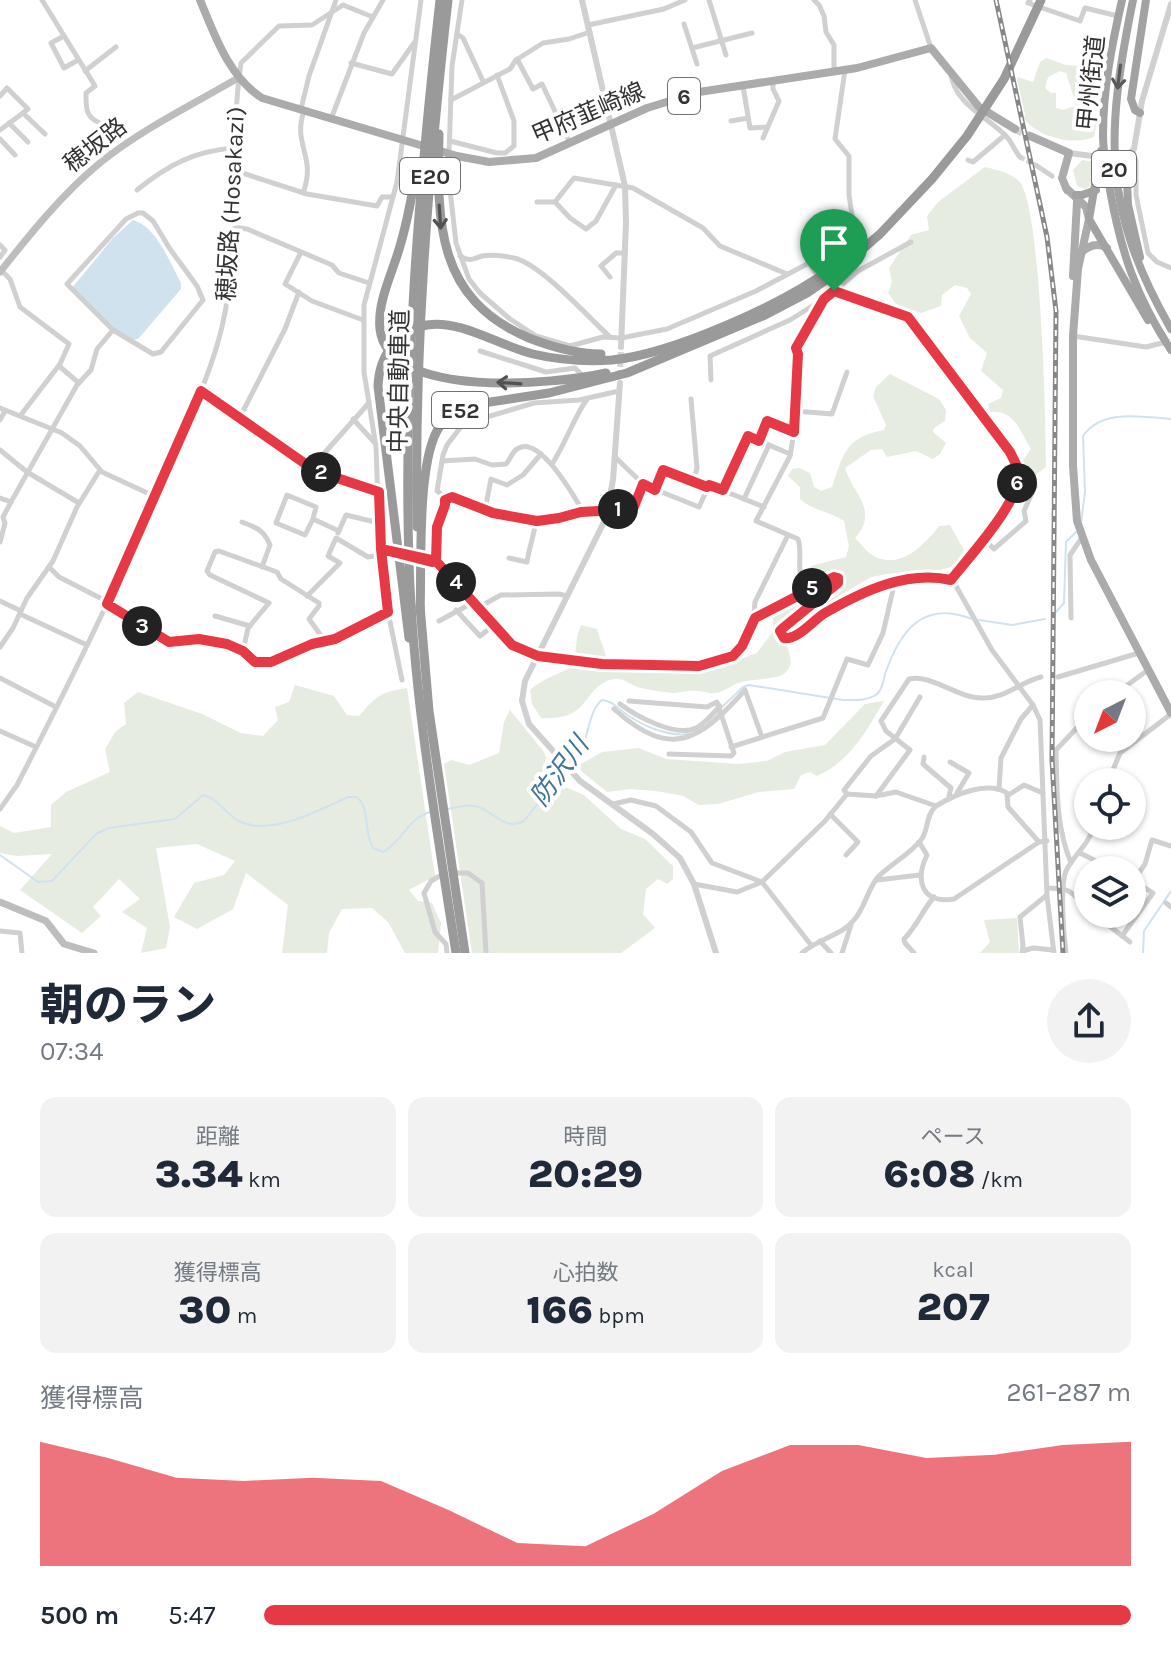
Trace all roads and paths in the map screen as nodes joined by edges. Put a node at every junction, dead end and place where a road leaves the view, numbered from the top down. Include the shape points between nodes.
1 (42, 0) edge
2 (200, 0) edge
3 (336, 0) edge
4 (383, 0) edge
5 (421, 0) edge
6 (440, 0) edge
7 (448, 0) edge
8 (462, 0) edge
9 (582, 0) edge
10 (685, 0) edge
11 (709, 0) edge
12 (814, 0) edge
13 (915, 0) edge
14 (1030, 0) edge
15 (1041, 0) edge
16 (1122, 0) edge
17 (1133, 0) edge
18 (1146, 0) edge
19 (1171, 4) edge
20 (332, 13) junction
21 (1119, 16) junction
22 (373, 17) junction
23 (684, 24) dead end
24 (589, 28) junction
25 (752, 33) dead end
26 (457, 34) junction
27 (64, 36) junction
28 (721, 41) junction
29 (415, 43) junction
30 (116, 47) dead end
31 (692, 48) junction
32 (931, 48) junction
33 (442, 55) junction
34 (726, 55) dead end
35 (517, 59) junction
36 (78, 60) junction
37 (351, 63) junction
38 (697, 64) dead end
39 (845, 70) junction
40 (85, 71) junction
41 (834, 72) junction
42 (951, 73) junction
43 (497, 75) junction
44 (238, 78) junction
45 (483, 81) junction
46 (773, 82) junction
47 (431, 84) junction
48 (743, 86) junction
49 (0, 96) edge
50 (451, 100) junction
51 (302, 111) junction
52 (23, 113) junction
53 (1140, 113) junction
54 (748, 118) junction
55 (331, 119) junction
56 (731, 121) dead end
57 (9, 123) junction
58 (610, 124) junction
59 (768, 127) junction
60 (1015, 129) tunnel mouth
61 (0, 130) edge
62 (45, 134) dead end
63 (1005, 135) junction
64 (1030, 136) tunnel mouth
65 (1103, 137) junction
66 (763, 138) dead end
67 (0, 139) edge
68 (404, 140) junction
69 (450, 141) junction
70 (28, 142) dead end
71 (570, 143) junction
72 (234, 148) junction
73 (112, 153) junction
74 (448, 153) junction
75 (1069, 153) junction
76 (1126, 154) junction
77 (15, 155) dead end
78 (1092, 156) dead end
79 (501, 157) junction
80 (1020, 157) tunnel mouth
81 (968, 160) dead end
82 (1037, 166) tunnel mouth
83 (233, 170) junction
84 (1052, 176) dead end
85 (616, 184) junction
86 (625, 186) junction
87 (137, 190) dead end
88 (1096, 190) junction
89 (303, 193) junction
90 (392, 197) junction
91 (1076, 198) junction
92 (537, 202) dead end
93 (555, 202) junction
94 (895, 217) junction
95 (1089, 219) junction
96 (233, 227) junction
97 (911, 242) dead end
98 (0, 245) edge
99 (1107, 249) junction
100 (1081, 252) junction
101 (625, 253) junction
102 (300, 254) junction
103 (460, 256) junction
104 (0, 257) edge
105 (809, 263) junction
106 (1171, 268) edge
107 (0, 271) edge
108 (815, 272) dead end
109 (788, 275) junction
110 (610, 277) dead end
111 (369, 283) junction
112 (299, 292) junction
113 (828, 294) junction
114 (1074, 313) junction
115 (363, 320) junction
116 (1171, 321) edge
117 (1171, 329) edge
118 (113, 330) junction
119 (1073, 336) junction
120 (611, 338) junction
121 (621, 338) junction
122 (1168, 346) edge
123 (621, 347) tunnel mouth
124 (480, 351) dead end
125 (636, 355) junction
126 (668, 357) junction
127 (59, 366) junction
128 (847, 372) dead end
129 (582, 375) dead end
130 (711, 380) dead end
131 (79, 383) junction
132 (619, 387) joint
133 (201, 391) junction
134 (585, 397) junction
135 (691, 399) dead end
136 (368, 404) junction
137 (2, 409) edge
138 (795, 411) junction
139 (20, 416) junction
140 (239, 419) junction
141 (353, 419) junction
142 (0, 420) edge
143 (52, 428) junction
144 (794, 432) junction
145 (759, 441) junction
146 (375, 443) junction
147 (769, 445) junction
148 (0, 450) edge
149 (541, 454) junction
150 (790, 454) junction
151 (615, 457) junction
152 (442, 461) junction
153 (552, 464) junction
154 (312, 467) junction
155 (100, 470) junction
156 (27, 472) junction
157 (693, 482) junction
158 (643, 484) junction
159 (1035, 486) dead end
160 (707, 487) junction
161 (655, 490) junction
162 (723, 490) junction
163 (379, 492) junction
164 (156, 497) junction
165 (0, 498) edge
166 (744, 499) junction
167 (445, 500) junction
168 (11, 502) junction
169 (79, 503) junction
170 (764, 507) junction
171 (485, 510) junction
172 (608, 510) junction
173 (583, 511) junction
174 (313, 519) junction
175 (536, 520) junction
176 (242, 522) dead end
177 (379, 523) junction
178 (337, 535) junction
179 (788, 535) junction
180 (1081, 536) junction
181 (984, 539) junction
182 (0, 542) edge
183 (382, 551) junction
184 (509, 558) dead end
185 (434, 561) junction
186 (49, 567) junction
187 (262, 567) junction
188 (951, 580) junction
189 (895, 581) junction
190 (819, 585) junction
191 (307, 596) junction
192 (567, 596) junction
193 (0, 601) edge
194 (107, 603) junction
195 (477, 604) junction
196 (456, 610) junction
197 (388, 612) junction
198 (420, 612) junction
199 (20, 613) junction
200 (215, 616) dead end
201 (755, 618) junction
202 (1071, 618) dead end
203 (439, 621) dead end
204 (495, 624) junction
205 (250, 626) junction
206 (325, 641) junction
207 (87, 645) junction
208 (0, 647) edge
209 (243, 651) junction
210 (1139, 653) junction
211 (538, 656) junction
212 (1148, 670) junction
213 (1041, 677) dead end
214 (1058, 677) dead end
215 (0, 678) edge
216 (402, 680) dead end
217 (1134, 680) edge
218 (1020, 687) junction
219 (920, 697) dead end
220 (629, 701) dead end
221 (1033, 705) junction
222 (56, 707) junction
223 (721, 710) junction
224 (421, 712) junction
225 (1171, 714) edge
226 (0, 731) edge
227 (1074, 731) edge
228 (762, 737) junction
229 (895, 739) junction
230 (36, 747) junction
231 (731, 747) junction
232 (669, 754) dead end
233 (924, 757) dead end
234 (950, 762) dead end
235 (434, 767) junction
236 (1114, 768) edge
237 (999, 789) junction
238 (847, 794) junction
239 (956, 794) junction
240 (1044, 794) junction
241 (876, 796) junction
242 (1007, 796) junction
243 (949, 797) junction
244 (613, 804) junction
245 (936, 806) junction
246 (0, 809) edge
247 (830, 814) junction
248 (1087, 840) edge
249 (1047, 841) junction
250 (919, 842) junction
251 (1039, 842) junction
252 (1171, 846) edge
253 (1080, 853) junction
254 (846, 855) dead end
255 (1086, 856) edge
256 (1146, 861) edge
257 (1071, 863) junction
258 (920, 875) junction
259 (449, 877) junction
260 (875, 880) junction
261 (762, 882) junction
262 (694, 884) junction
263 (1065, 887) junction
264 (1047, 888) junction
265 (1146, 889) edge
266 (1074, 893) edge
267 (1047, 895) junction
268 (934, 897) junction
269 (0, 902) edge
270 (1146, 903) edge
271 (852, 924) junction
272 (1112, 928) edge
273 (1128, 928) edge
274 (0, 931) edge
275 (1122, 936) junction
276 (820, 941) junction
277 (1130, 942) dead end
278 (64, 944) junction
279 (811, 945) junction
280 (1022, 952) edge
281 (1053, 952) edge
282 (22, 953) edge
283 (61, 953) edge
284 (94, 953) edge
285 (447, 953) edge
286 (456, 953) edge
287 (465, 953) edge
288 (486, 953) edge
289 (716, 953) edge
290 (802, 953) edge
291 (831, 953) edge
292 (842, 953) edge
293 (914, 953) edge
294 (1066, 953) edge

1 - 27 street
2 - 44 main road, 甲府韮崎線 / 6
3 - 20 street
4 - 22 street
5 - 29 street
6 - 47 highway, 中央自動車道 / E20
7 - 33 highway, 中央自動車道 / E20
8 - 26 street
9 - 24 street
10 - 24 street
11 - 28 street
12 - 41 street via 834,45
13 - 32 street
14 - 21 street via 1080,21 1085,8
15 - 94 highway, E52 via 988,105 932,179
16 - 21 highway, 甲州街道 / 20
17 -> 117 highway, 甲州街道 / 20 via 1119,77 1113,162 1131,247
18 - 53 highway via 1131,99
19 - 53 street
20 - 22 street via 343,5
20 - 44 street via 312,25 273,30 244,57
20 - 51 street
21 - 65 highway, 甲州街道 / 20
22 - 37 street
23 - 31 street
24 - 35 street via 569,39 543,43
24 - 58 street
25 - 28 street
26 - 45 street
26 - 50 street
27 - 36 street
27 - 36 street via 51,43 64,68
28 - 31 street
28 - 34 street
29 - 37 street via 392,74
29 - 68 street
30 - 40 street
31 - 38 street
32 - 39 main road, 甲府韮崎線 / 6
32 - 42 main road
33 -> 125 highway via 439,215 459,283 489,316 539,342 591,354
33 - 198 highway, 中央自動車道 / E20 via 418,352
35 - 43 street
35 - 71 street via 533,89 542,84
36 - 40 street
37 - 55 street
39 - 41 main road, 甲府韮崎線 / 6
39 - 105 street via 835,139 849,156 853,222 843,245
40 - 73 street via 95,86 86,93 85,109 100,123
41 - 46 main road, 甲府韮崎線 / 6
42 - 60 main road via 979,107
42 - 63 street via 964,100
43 - 45 street
43 - 79 street via 515,131 514,146
44 - 51 main road, 甲府韮崎線 / 6 via 262,98
44 - 72 street, 穂坂路 (Hosakazi)
44 - 73 main road, 穂坂路
45 - 50 street
46 - 48 main road, 甲府韮崎線 / 6
46 - 59 street via 779,101
126 -> 47 highway via 605,374 521,384 448,378 412,370 396,359 381,335 381,307 408,217
47 - 224 highway, 中央自動車道 / E20 via 414,274 408,421 409,564
48 - 54 street
48 - 58 main road, 甲府韮崎線 / 6 via 699,92
49 - 52 street via 7,88 28,109
50 - 69 street
51 - 55 main road, 甲府韮崎線 / 6
51 - 89 street via 299,134 310,170
52 - 57 street
52 - 62 street
53 - 76 street
54 - 56 street
54 - 59 street via 750,128
55 - 68 main road, 甲府韮崎線 / 6
57 - 61 street
57 - 70 street
58 - 71 main road, 甲府韮崎線 / 6
58 - 86 street
59 - 66 street
63 - 80 street
63 - 81 street via 973,162
64 - 75 main road
65 - 88 highway
65 - 122 highway, 甲州街道 / 20 via 1122,250
67 - 77 street
68 - 74 main road, 甲府韮崎線 / 6
68 - 90 street
69 - 74 street
69 - 79 street
71 - 79 main road, 甲府韮崎線 / 6 via 536,158
72 - 83 street, 穂坂路 (Hosakazi)
72 - 87 street via 198,153
73 - 107 main road, 穂坂路 via 64,196
74 - 79 main road, 甲府韮崎線 / 6
74 - 103 street
75 - 78 street
75 - 91 main road via 1062,178
76 - 106 street via 1136,160 1136,195 1148,253
76 - 116 highway via 1134,236
82 - 84 street
83 - 89 street
83 - 96 street, 穂坂路 (Hosakazi)
85 - 86 street
85 - 93 street via 574,178
85 - 93 street via 586,229
86 - 101 street
86 - 109 street via 680,213 720,246
88 - 91 highway
88 - 95 highway
89 - 90 street via 377,206 382,197
90 - 111 street
91 - 95 main road
91 - 114 main road
92 - 93 street
94 - 125 highway, E52 via 826,273 780,300
94 - 126 highway, E52 via 859,254 807,293
95 - 99 highway
95 - 100 main road
96 - 102 street
96 - 133 street, 穂坂路 (Hosakazi) via 222,327
97 - 113 street
98 - 104 street via 5,250
99 - 100 main road via 1098,245
99 - 122 highway
100 - 114 main road
101 - 110 street via 616,253 601,266
101 - 121 street
102 - 111 street
102 - 112 street via 285,284
103 - 120 street via 469,261 482,256 525,262
103 - 120 street via 480,293 525,330 570,346
105 - 108 street
105 - 109 street
107 - 127 street via 10,279 20,307 67,340
109 - 121 street via 667,329
111 - 115 street
112 - 115 street
112 - 140 street
113 - 130 street via 781,325 710,356
113 - 138 street via 796,348
113 - 181 street via 908,317 1010,452 1018,468 1017,485
114 - 119 main road
115 - 136 street
118 - 118 street via 146,352 161,352 203,300 143,213 126,219 67,284
118 - 131 street
119 - 122 street
119 - 180 main road via 1074,495
120 - 121 street
121 - 123 street
124 - 129 street via 546,372 575,368
125 - 224 highway, E52 via 559,359 453,326 425,325 403,335 387,352 378,374 379,398
126 - 198 highway, E52 via 583,386 466,407 447,418 428,456
127 - 131 street
127 - 139 street
128 - 138 street via 832,414
131 - 143 street
132 - 134 street
132 - 151 street
133 - 140 street
133 - 164 street, 穂坂路 (Hosakazi)
134 - 152 street via 534,403 470,422 454,436
134 - 153 street
135 - 157 street via 697,468
136 - 141 street
136 - 146 street
137 - 139 street
137 - 142 street
138 - 144 street
139 - 143 street
140 - 154 street
141 - 146 street
141 - 154 street
143 - 155 street via 80,446
143 - 156 street
144 - 145 street via 767,421
144 - 150 street
145 - 147 street
145 - 162 street via 748,436
146 - 163 street
147 - 150 street
147 - 166 street
148 - 156 street
149 - 152 street via 523,446 506,464
149 - 153 street
149 - 171 street via 507,485 491,479
150 - 170 street
151 - 158 street
151 - 172 street
152 - 167 street via 437,491
153 - 173 street
154 - 163 street
155 - 164 street
155 - 169 street
156 - 168 street
156 - 169 street
157 - 160 street
157 - 161 street via 663,470
158 - 161 street
158 - 172 street via 633,509
159 - 181 street via 1024,511 1026,521 994,549
160 - 161 street via 699,507
160 - 162 street
162 - 166 street
163 - 177 street
164 - 194 street, 穂坂路 (Hosakazi)
165 - 168 street
166 - 170 street
167 - 171 street via 452,497
167 - 185 street
168 - 182 street
169 - 186 street
170 - 179 street via 756,521
171 - 175 street
172 - 173 street
172 - 192 street
173 - 175 street
174 - 174 street via 305,535 276,523 287,495 316,507
174 - 178 street
175 - 184 street via 527,562
176 - 187 street via 262,530 270,545
177 - 178 street via 346,515
177 - 183 street
178 - 183 street via 368,557
178 - 191 street via 328,556 340,563
179 - 190 street via 801,546 803,583
179 - 201 street via 755,602
180 - 202 street via 1070,555
180 - 210 main road
181 - 188 street
183 - 185 street
183 - 197 street
185 - 195 street
186 - 194 street
186 - 199 street
187 - 191 street
187 - 205 street via 219,551 207,571 269,603
188 - 189 street
188 - 218 street
189 - 190 street via 841,604 793,638 784,638 780,631 838,578
189 - 228 street via 883,633 868,665 847,659 823,718
190 - 201 street
191 - 206 street via 319,603 309,619
192 - 195 street via 501,595
192 - 211 street
193 - 199 street
194 - 207 street, 穂坂路 (Hosakazi)
194 - 209 street via 169,642 199,639
195 - 196 street
195 - 204 street
196 - 203 street
196 - 204 street via 480,636
197 - 206 street
197 - 216 street
198 - 235 highway, 中央自動車道 / E20
199 - 207 street
199 - 208 street
200 - 205 street
201 - 211 street via 733,656 699,666 602,664
204 - 211 street via 512,645
205 - 209 street
206 - 209 street via 271,662 255,662
207 - 222 street, 穂坂路 (Hosakazi)
210 - 212 main road
210 - 214 street
211 - 244 street via 523,689 529,724 580,781
212 - 217 street
212 - 225 main road
213 - 218 street
215 - 222 street
218 - 221 street
218 - 229 street via 978,698 909,679 881,721
219 - 229 street
220 - 223 street via 707,707 717,702
221 - 237 street via 1001,758
221 - 240 street via 1040,720
222 - 230 street, 穂坂路 (Hosakazi)
223 - 223 street via 699,734 676,738 638,726 617,706 681,731 696,729
223 - 228 street via 745,690
223 - 231 street
224 - 235 highway, 中央自動車道 / E20
225 - 236 street via 1120,753
226 - 230 street
227 - 257 street via 1056,750 1059,820
228 - 231 street
229 - 238 street via 871,756 844,790
229 - 241 street via 910,750
230 - 246 street, 穂坂路 (Hosakazi)
231 - 232 street via 731,756
233 - 243 street via 923,764 951,788
234 - 239 street via 969,773
235 - 259 highway, 中央自動車道 / E20
237 - 239 street
237 - 242 street
238 - 241 street
238 - 247 street
239 - 243 street
240 - 242 street via 1024,785
240 - 249 street
241 - 245 street via 902,793
242 - 251 street via 1008,807
243 - 245 street
244 - 261 street via 631,800 656,806 691,832 712,863
244 - 262 street via 669,846
245 - 250 street
247 - 254 street via 858,842
247 - 261 street
248 - 253 street
249 - 251 street
249 - 264 street
250 - 258 street via 927,855
250 - 260 street
251 - 268 street via 954,899
252 - 256 street via 1152,840
253 - 255 street
253 - 257 street
257 - 263 street via 1064,874
258 - 260 street
258 - 268 street via 924,891
259 - 286 highway, 中央自動車道 / E20
259 - 287 highway, 中央自動車道 / E20
260 - 271 street
261 - 262 street via 737,892
261 - 279 street
262 - 289 street
263 - 264 street
263 - 266 street
263 - 294 street
264 - 267 street
265 - 270 street via 1153,893
267 - 280 street via 1020,917
267 - 281 street
268 - 293 street via 904,939
269 - 278 main road via 46,921
271 - 276 street
271 - 292 street
272 - 275 street
273 - 275 street
274 - 282 street via 20,933
275 - 277 street
276 - 279 street
276 - 291 street
278 - 283 street
278 - 284 main road
279 - 290 street
280 - 281 street
285 - 288 street via 424,893 439,875 457,872 482,883

